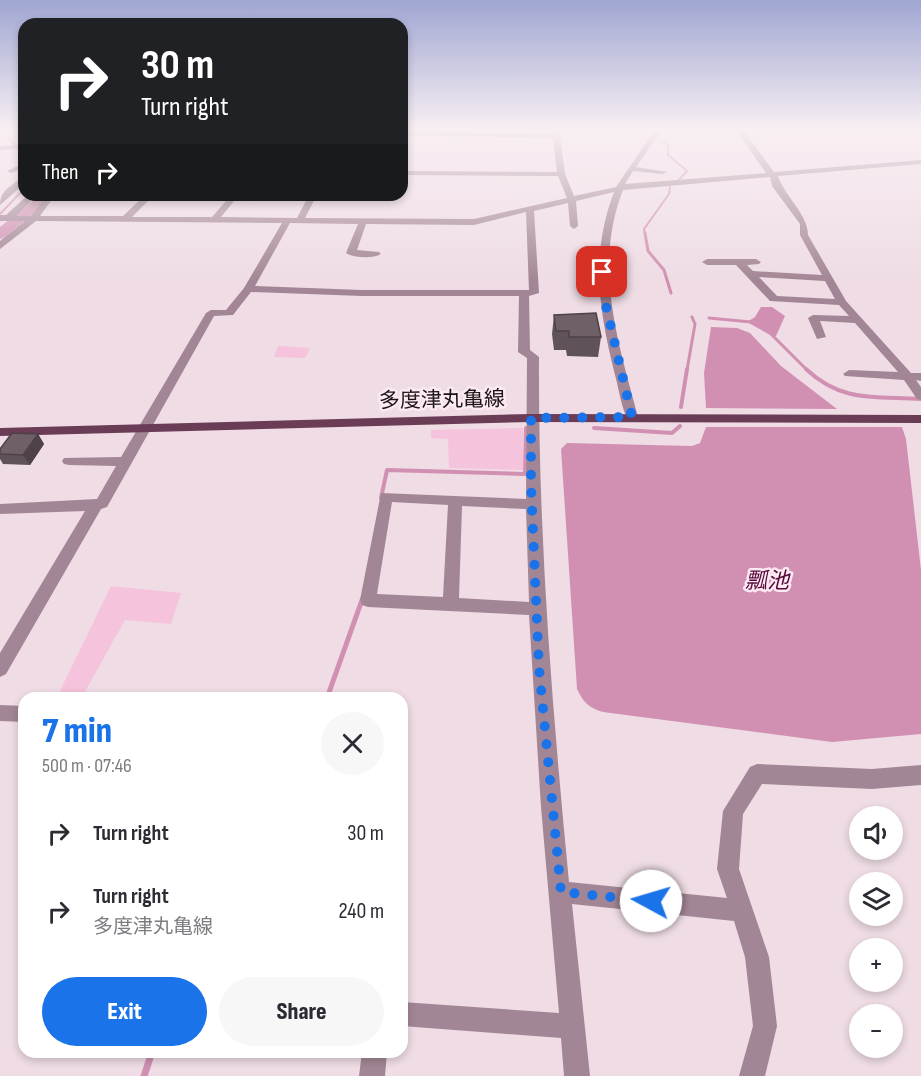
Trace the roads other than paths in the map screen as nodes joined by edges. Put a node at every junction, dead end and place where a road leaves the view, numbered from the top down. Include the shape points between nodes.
1 (564, 180) edge
2 (625, 180) edge
3 (705, 180) edge
4 (775, 180) edge
5 (18, 185) edge
6 (620, 188) junction
7 (572, 200) junction
8 (26, 201) edge
9 (46, 201) edge
10 (144, 201) edge
11 (230, 201) edge
12 (310, 201) edge
13 (0, 203) edge
14 (530, 210) junction
15 (8, 218) edge
16 (30, 218) junction
17 (125, 219) junction
18 (300, 220) junction
19 (213, 221) junction
20 (287, 221) junction
21 (363, 221) junction
22 (0, 225) edge
23 (574, 226) dead end
24 (0, 246) edge
25 (376, 254) dead end
26 (707, 262) dead end
27 (739, 262) junction
28 (756, 262) dead end
29 (749, 274) junction
30 (828, 278) junction
31 (248, 289) junction
32 (524, 294) junction
33 (842, 302) junction
34 (859, 321) junction
35 (821, 337) dead end
36 (849, 374) dead end
37 (907, 376) junction
38 (921, 377) edge
39 (921, 396) edge
40 (632, 417) junction
41 (531, 418) junction
42 (921, 419) edge
43 (145, 427) junction
44 (0, 432) edge
45 (69, 461) dead end
46 (126, 462) junction
47 (455, 500) junction
48 (532, 504) junction
49 (96, 505) junction
50 (0, 509) edge
51 (451, 603) junction
52 (537, 609) junction
53 (0, 669) edge
54 (0, 713) edge
55 (18, 714) edge
56 (921, 775) edge
57 (561, 892) junction
58 (742, 911) junction
59 (408, 1014) edge
60 (573, 1026) junction
61 (374, 1058) edge
62 (372, 1076) edge
63 (578, 1076) edge
64 (752, 1076) edge

1 - 7 street
2 - 6 street
3 - 6 street
4 - 30 street via 804,224 804,234
5 - 13 street
6 - 7 street
6 - 40 street via 605,229 602,272
7 - 14 street
7 - 23 street
8 - 15 street
9 - 16 street
10 - 17 street
11 - 19 street
12 - 18 street
14 - 21 street via 474,222
14 - 32 street via 536,290
15 - 16 street
15 - 22 street
16 - 17 street
16 - 24 street
17 - 19 street
18 - 20 street
18 - 21 street
19 - 20 street
20 - 31 street
21 - 25 street via 351,253
26 - 27 street
27 - 28 street
27 - 29 street
29 - 30 street
29 - 33 street via 774,299
30 - 33 street
31 - 32 street
31 - 43 street via 229,313 211,313
32 - 41 street via 524,352 533,357
33 - 34 street
34 - 35 street via 813,318
34 - 37 street
36 - 37 street
37 - 38 street
37 - 39 street
40 - 41 main road, 多度津丸亀線
40 - 42 main road, 多度津丸亀線
41 - 43 main road, 多度津丸亀線
41 - 48 street
43 - 44 main road, 多度津丸亀線
43 - 46 street
45 - 46 street
46 - 49 street via 102,503
47 - 48 street
47 - 51 street
47 - 51 street via 386,497 368,600
48 - 52 street
49 - 50 street
49 - 53 street
51 - 52 street
52 - 57 street
54 - 55 street
56 - 58 street via 872,779 757,774 733,811 728,868
57 - 58 street
57 - 60 street
58 - 64 street via 757,957 765,1026
59 - 60 street
60 - 63 street
61 - 62 street

